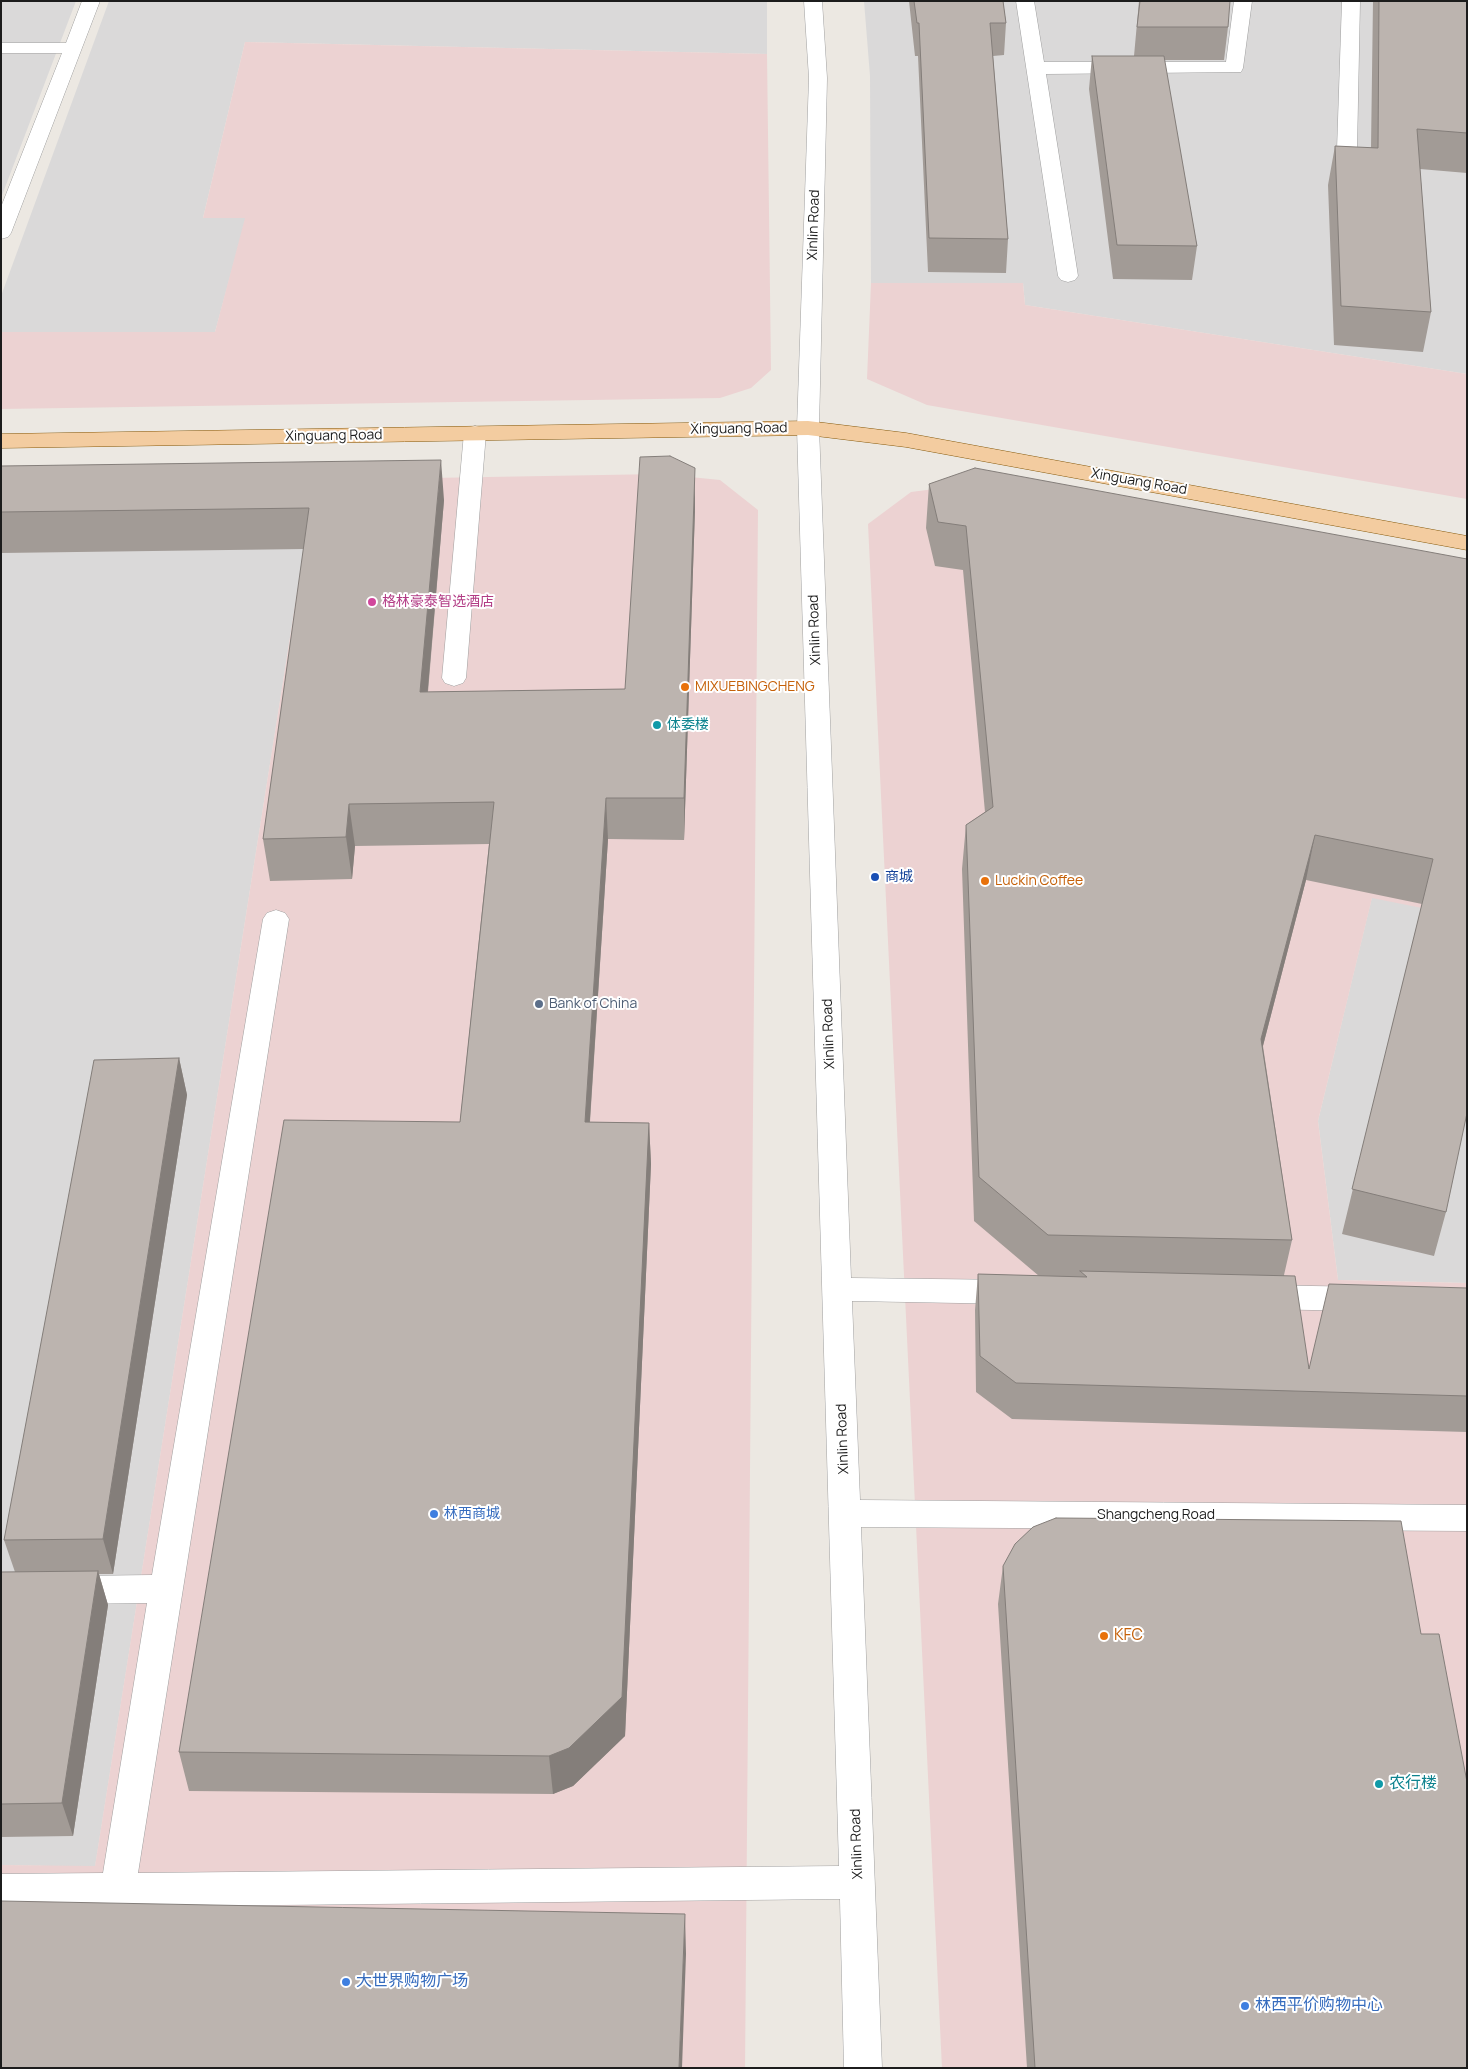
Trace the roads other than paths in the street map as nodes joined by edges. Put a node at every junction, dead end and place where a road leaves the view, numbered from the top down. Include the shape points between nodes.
1 (91, 1) edge
2 (813, 1) edge
3 (1024, 1) edge
4 (1243, 1) edge
5 (1351, 1) edge
6 (1, 48) edge
7 (73, 48) junction
8 (1034, 68) junction
9 (1347, 150) edge
10 (1, 233) edge
11 (1068, 276) dead end
12 (808, 428) junction
13 (475, 433) junction
14 (1, 441) edge
15 (1467, 542) edge
16 (454, 678) dead end
17 (276, 919) dead end
18 (838, 1289) junction
19 (1037, 1293) edge
20 (1237, 1297) edge
21 (1387, 1300) edge
22 (845, 1513) junction
23 (1467, 1518) edge
24 (166, 1589) junction
25 (1, 1591) edge
26 (858, 1882) junction
27 (118, 1890) junction
28 (1, 1891) edge
29 (863, 2068) edge

1 - 7 street
2 - 12 street, Xinlin Road via 818,78
3 - 8 street
4 - 8 street via 1234,68
5 - 9 street
6 - 7 street
7 - 10 street
8 - 11 street
12 - 13 main road, Xinguang Road
12 - 15 main road, Xinguang Road via 906,440
12 - 18 street, Xinlin Road
13 - 14 main road, Xinguang Road
13 - 16 street
17 - 24 street
18 - 19 street
18 - 22 street, Xinlin Road
20 - 21 street
22 - 23 street, Shangcheng Road
22 - 26 street, Xinlin Road
24 - 25 street
24 - 27 street
26 - 27 street
26 - 29 street, Xinlin Road
27 - 28 street

